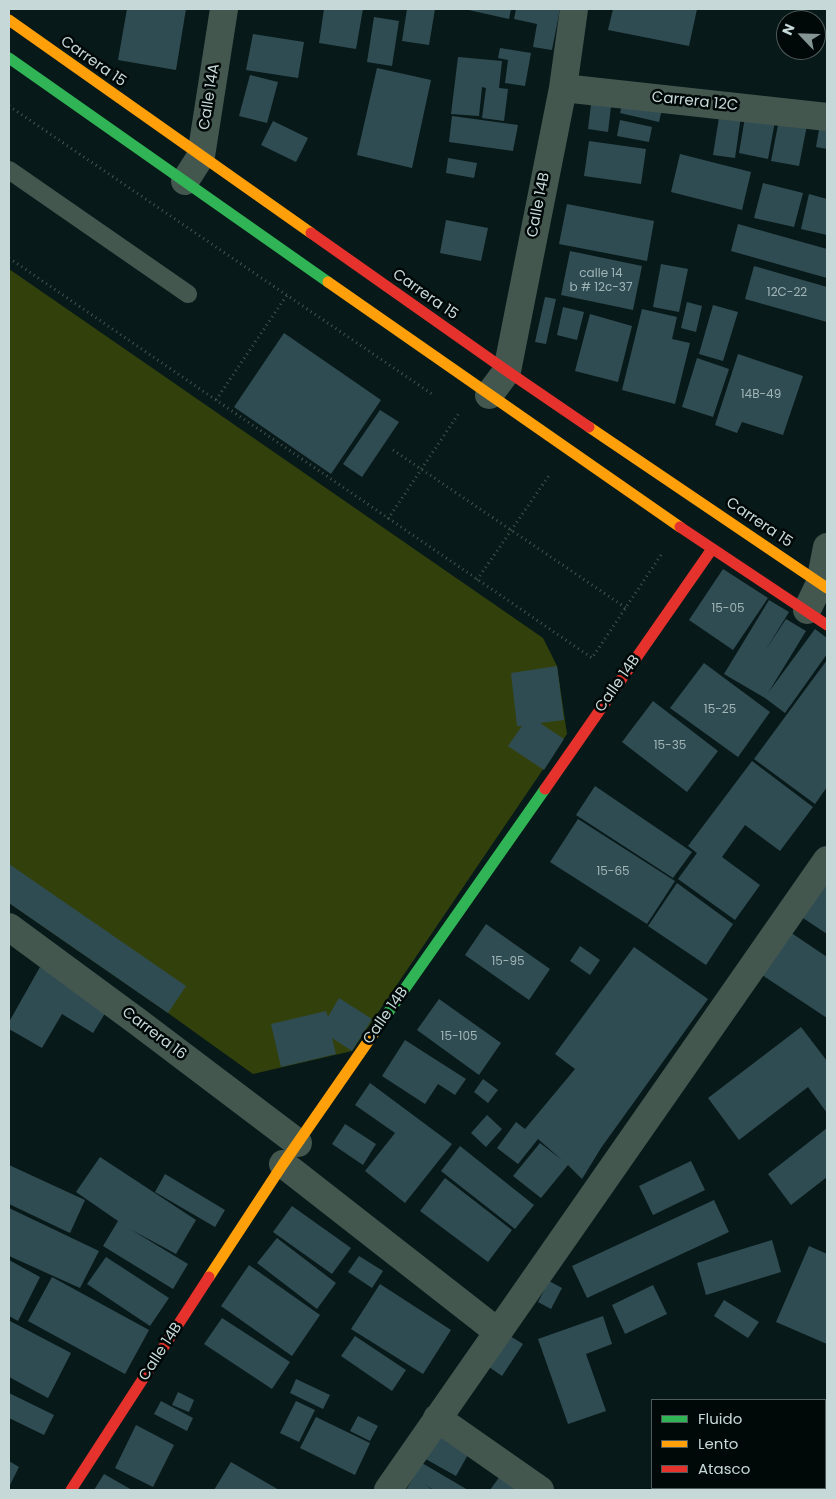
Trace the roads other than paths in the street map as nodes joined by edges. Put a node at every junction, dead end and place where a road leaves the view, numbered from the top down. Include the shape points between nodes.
1 (224, 9) edge
2 (574, 9) edge
3 (9, 20) edge
4 (9, 58) edge
5 (562, 88) junction
6 (827, 117) edge
7 (201, 156) junction
8 (9, 170) edge
9 (185, 181) junction
10 (188, 294) dead end
11 (507, 371) junction
12 (489, 395) junction
13 (827, 547) edge
14 (712, 548) junction
15 (824, 585) edge
16 (817, 618) edge
17 (827, 860) edge
18 (9, 926) edge
19 (290, 1154) junction
20 (498, 1332) junction
21 (437, 1418) junction
22 (71, 1490) edge
23 (388, 1490) edge
24 (540, 1490) edge

1 - 7 street, Calle 14A
2 - 5 street, Calle 14B
3 - 7 street, Carrera 15
4 - 9 street
5 - 6 street, Carrera 12C
5 - 11 street, Calle 14B
7 - 9 street, Calle 14A
7 - 11 street, Carrera 15
8 - 10 lane
9 - 12 street
11 - 12 street, Calle 14B
11 - 15 street, Carrera 15
12 - 14 street
13 - 15 street
14 - 16 street
14 - 19 street, Calle 14B
15 - 16 street
17 - 20 street
18 - 19 street, Carrera 16 via 130,1016
19 - 20 street, Carrera 16
19 - 22 street, Calle 14B
20 - 21 street
21 - 23 street
21 - 24 street

